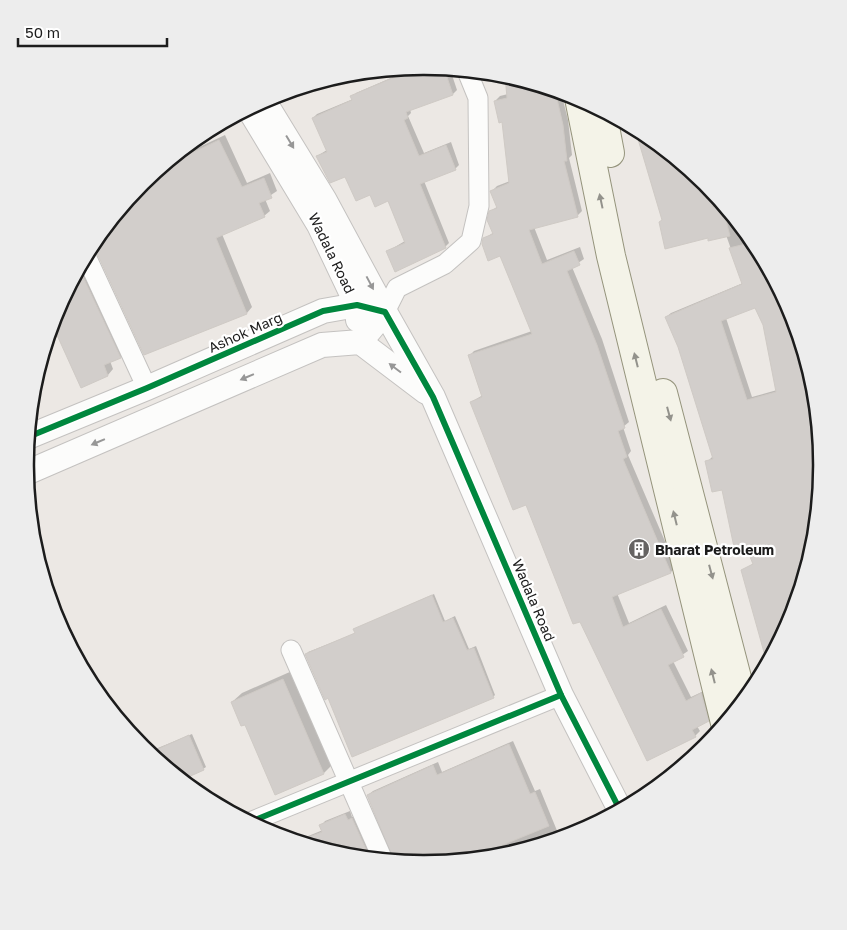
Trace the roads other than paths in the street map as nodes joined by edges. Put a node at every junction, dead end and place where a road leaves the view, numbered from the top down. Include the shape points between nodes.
1 (470, 79) edge
2 (269, 107) edge
3 (581, 109) edge
4 (252, 114) edge
5 (604, 119) edge
6 (90, 264) edge
7 (357, 305) junction
8 (385, 312) junction
9 (360, 342) junction
10 (147, 388) junction
11 (433, 397) junction
12 (35, 434) edge
13 (34, 469) edge
14 (693, 548) junction
15 (291, 650) dead end
16 (740, 692) edge
17 (562, 695) junction
18 (723, 714) edge
19 (349, 782) junction
20 (617, 804) edge
21 (259, 818) edge
22 (379, 852) edge

1 - 8 street via 478,98 480,206 471,240 445,264 397,288
2 -> 8 street, Wadala Road via 328,205
14 -> 3 main road via 611,256
4 - 7 street, Wadala Road via 318,225
5 -> 14 main road
6 - 10 street
7 - 8 street, Ashok Marg
7 - 9 street, Wadala Road
7 - 10 street, Ashok Marg via 323,311
8 - 9 street
8 - 11 street
11 -> 9 street
9 -> 13 street via 322,344
10 - 12 street, Ashok Marg
11 - 17 street, Wadala Road
14 -> 16 main road
18 -> 14 main road
15 - 19 street
17 - 19 street
17 - 20 street, Wadala Road
19 - 21 street
19 - 22 street

